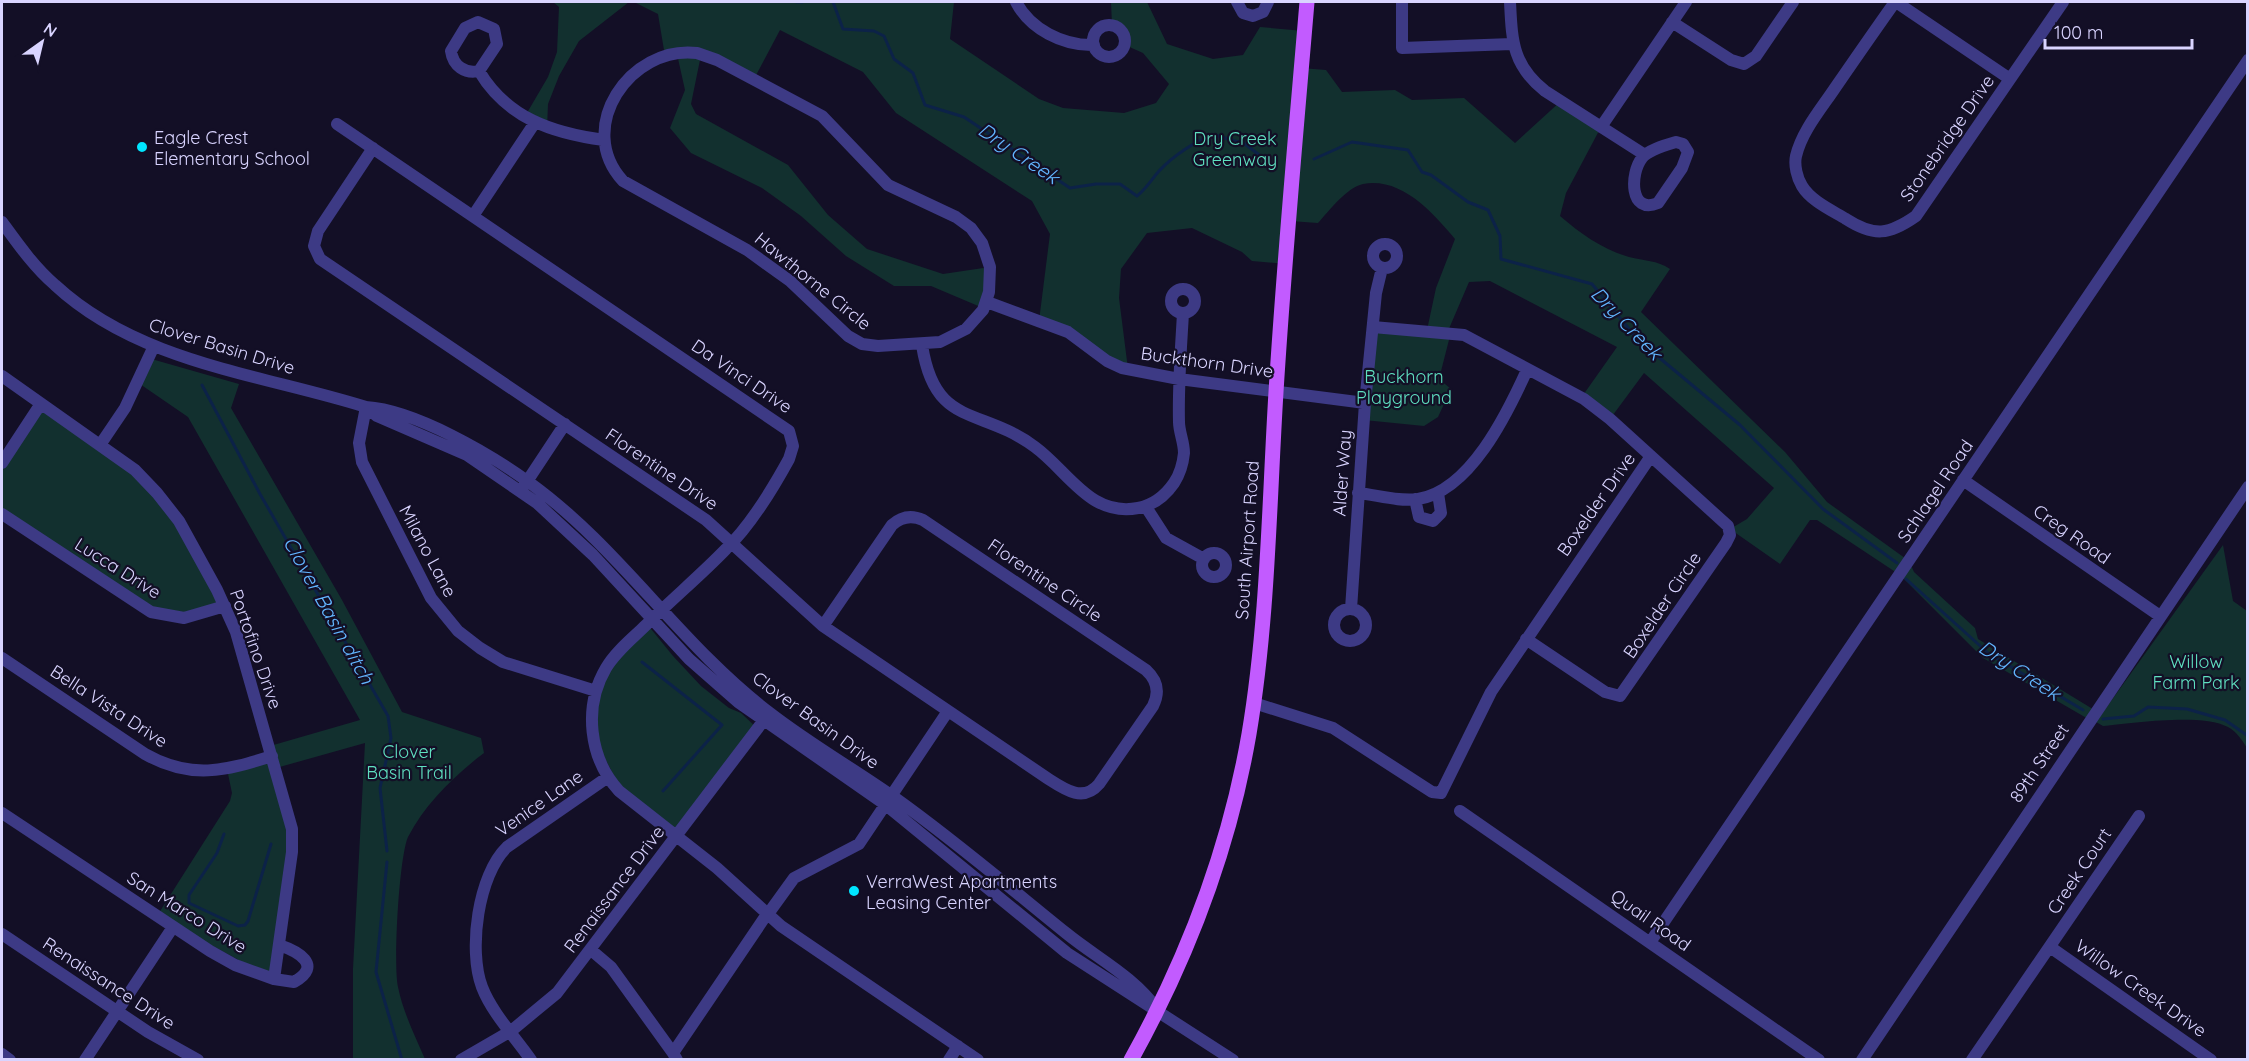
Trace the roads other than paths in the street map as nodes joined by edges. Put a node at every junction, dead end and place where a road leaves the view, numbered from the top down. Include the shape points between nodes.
1 (1016, 2) edge
2 (1237, 2) edge
3 (1268, 2) edge
4 (1306, 2) edge
5 (1402, 2) edge
6 (1510, 2) edge
7 (1686, 2) edge
8 (1793, 2) edge
9 (1895, 2) edge
10 (2063, 2) edge
11 (1672, 21) junction
12 (1512, 44) junction
13 (1094, 45) dead end
14 (2247, 60) edge
15 (479, 71) dead end
16 (2010, 79) junction
17 (337, 124) dead end
18 (534, 124) junction
19 (1601, 127) junction
20 (604, 140) junction
21 (373, 148) junction
22 (1645, 155) junction
23 (473, 216) junction
24 (2, 222) edge
25 (1382, 268) dead end
26 (987, 302) junction
27 (1183, 313) dead end
28 (1373, 327) junction
29 (922, 345) junction
30 (153, 346) junction
31 (1527, 370) junction
32 (2, 376) edge
33 (1179, 379) junction
34 (1276, 390) junction
35 (1365, 403) junction
36 (40, 405) junction
37 (366, 407) junction
38 (565, 424) junction
39 (100, 445) junction
40 (1651, 456) junction
41 (2, 463) edge
42 (1963, 480) junction
43 (524, 486) junction
44 (2247, 487) edge
45 (1358, 493) junction
46 (1438, 493) junction
47 (1415, 499) junction
48 (1146, 507) junction
49 (2, 514) edge
50 (733, 542) junction
51 (1204, 559) dead end
52 (225, 606) junction
53 (1351, 609) dead end
54 (657, 614) junction
55 (2160, 616) junction
56 (823, 626) junction
57 (1526, 639) junction
58 (2, 658) edge
59 (596, 691) junction
60 (1254, 703) junction
61 (948, 711) junction
62 (766, 717) junction
63 (272, 756) junction
64 (608, 777) junction
65 (1080, 794) joint
66 (889, 800) junction
67 (1461, 811) dead end
68 (2, 813) edge
69 (2139, 816) dead end
70 (676, 835) junction
71 (768, 914) junction
72 (172, 927) junction
73 (2, 934) edge
74 (1651, 941) junction
75 (279, 945) junction
76 (2050, 947) junction
77 (591, 950) junction
78 (274, 980) junction
79 (1158, 1010) junction
80 (117, 1011) junction
81 (511, 1031) junction
82 (958, 1046) junction
83 (2, 1054) edge
84 (675, 1056) edge
85 (10, 1059) edge
86 (85, 1059) edge
87 (198, 1059) edge
88 (461, 1059) edge
89 (531, 1059) edge
90 (949, 1059) edge
91 (978, 1059) edge
92 (1131, 1059) edge
93 (1233, 1059) edge
94 (1819, 1059) edge
95 (1862, 1059) edge
96 (1972, 1059) edge
97 (2211, 1059) edge

1 - 13 street via 1026,18 1043,31 1079,44
2 - 3 street via 1243,13 1253,16 1263,12
4 - 34 main road, South Airport Road
5 - 12 street via 1402,48
6 - 12 street
7 - 11 street
8 - 11 street via 1756,57 1744,63 1728,58
9 - 16 street
9 - 16 street, Stonebridge Drive via 1801,142 1796,170 1811,197 1862,229 1898,229 1916,216
10 - 16 street, Stonebridge Drive
11 - 19 street
12 - 19 street via 1541,88
14 - 42 street, Schlagel Road
15 - 18 street via 495,95
17 - 21 street, Da Vinci Drive
18 - 20 street
18 - 23 street
19 - 22 street
20 - 26 street via 613,101 640,66 679,53 697,53 717,60 822,116 888,185 971,228 982,243 990,267
20 - 29 street, Hawthorne Circle via 610,162 626,183 747,250 790,281 852,339 872,346
21 - 23 street, Da Vinci Drive
21 - 38 street, Florentine Drive via 320,228 316,254
22 - 22 street via 1676,142 1683,144 1688,153 1660,201 1651,206 1639,203 1635,194 1639,164
23 - 50 street, Da Vinci Drive via 789,431 793,446 789,459
24 - 30 street, Clover Basin Drive via 40,270 68,297 110,326
25 - 28 street, Alder Way
26 - 29 street, Hawthorne Circle via 961,333
26 - 33 street, Buckthorn Drive via 1068,332 1117,366
27 - 33 street
28 - 31 street, Boxelder Drive via 1460,334
28 - 35 street, Alder Way
29 - 48 street via 930,381 946,402 1034,446 1089,498 1103,506 1122,511
30 - 37 street, Clover Basin Drive
30 - 39 street via 122,413
31 - 40 street, Boxelder Drive via 1586,400
31 - 46 street via 1512,401 1467,470
32 - 36 street, Portofino Drive
33 - 34 street, Buckthorn Drive
33 - 48 street via 1179,426 1184,455 1181,468 1166,494
34 - 35 street, Buckthorn Drive
34 - 60 main road, South Airport Road via 1267,561
35 - 45 street, Alder Way
36 - 39 street, Portofino Drive
36 - 41 street
37 - 43 street, Clover Basin Drive via 376,416
37 - 59 street, Milano Lane via 359,443 363,465 440,612 462,635 497,659
38 - 43 street
38 - 50 street, Florentine Drive
39 - 52 street, Portofino Drive via 141,476 166,504
40 - 57 street, Boxelder Drive
40 - 57 street, Boxelder Circle via 1725,520 1730,534 1624,693 1618,697 1609,695
42 - 55 street, Creg Road
42 - 74 street, Schlagel Road
43 - 54 street, Clover Basin Drive via 568,513
44 - 55 street, 89th Street
45 - 47 street
45 - 53 street, Alder Way
46 - 47 street
46 - 47 street via 1441,513 1431,521 1419,517
48 - 51 street via 1166,538
49 - 52 street, Lucca Drive via 147,610 184,618
50 - 54 street, Da Vinci Drive
50 - 56 street, Florentine Drive
52 - 63 street, Portofino Drive
54 - 59 street, Da Vinci Drive via 612,659
54 - 62 street, Clover Basin Drive
55 - 95 street, 89th Street
56 - 61 street, Florentine Drive
56 - 65 street, Florentine Circle via 894,523 907,517 923,520 1154,679 1157,693 1153,706 1100,784
57 - 60 street, Boxelder Drive via 1491,692 1442,793 1433,793 1333,728
58 - 63 street, Bella Vista Drive via 145,754 171,766 212,771
59 - 64 street, Da Vinci Drive via 591,721
60 - 79 main road, South Airport Road via 1213,881
61 - 65 street, Florentine Drive via 1058,786
61 - 66 street
62 - 66 street, Clover Basin Drive
62 - 70 street, Renaissance Drive
63 - 75 street, Portofino Drive via 290,818 292,845
64 - 70 street, Da Vinci Drive via 625,797
64 - 81 street, Venice Lane via 511,843 486,876 480,901 478,969 487,997
66 - 71 street via 859,844 794,878
66 - 79 street, Clover Basin Drive via 1067,952
67 - 74 street, Quail Road
68 - 72 street, San Marco Drive
69 - 76 street, Creek Court
70 - 71 street, Da Vinci Drive
70 - 77 street, Renaissance Drive
71 - 82 street, Da Vinci Drive
71 - 84 street
72 - 78 street, San Marco Drive via 230,963
72 - 80 street
73 - 80 street, Renaissance Drive
74 - 94 street, Quail Road
75 - 78 street
75 - 78 street via 301,953 306,968 294,982
76 - 96 street, Creek Court
76 - 97 street, Willow Creek Drive
77 - 81 street, Renaissance Drive via 549,1000
77 - 84 street via 611,967
79 - 92 main road, South Airport Road
79 - 93 street, Clover Basin Drive
80 - 86 street
80 - 87 street, Renaissance Drive
81 - 88 street, Renaissance Drive
81 - 89 street, Venice Lane
82 - 90 street
82 - 91 street, Da Vinci Drive
83 - 85 street

